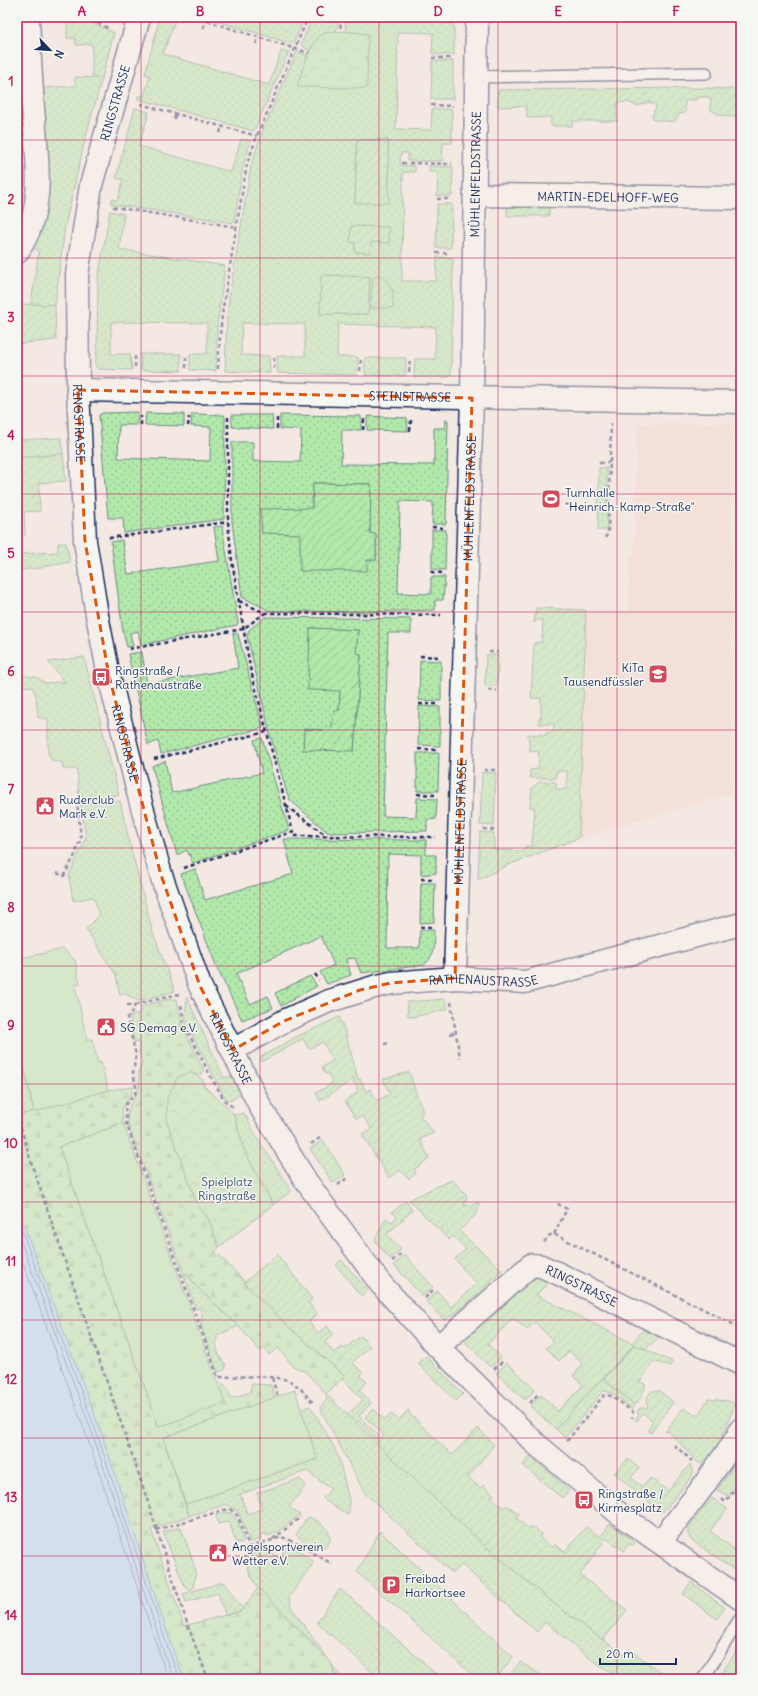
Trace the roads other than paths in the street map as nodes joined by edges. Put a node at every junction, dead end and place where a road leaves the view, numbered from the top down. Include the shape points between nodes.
1 (28, 17) edge
2 (139, 17) edge
3 (477, 17) edge
4 (706, 73) dead end
5 (477, 77) junction
6 (475, 195) junction
7 (741, 198) edge
8 (17, 252) edge
9 (78, 390) junction
10 (472, 398) junction
11 (741, 402) edge
12 (741, 924) edge
13 (451, 979) junction
14 (233, 1050) junction
15 (438, 1347) junction
16 (741, 1364) edge
17 (741, 1429) edge
18 (660, 1542) junction
19 (741, 1598) edge
20 (741, 1617) edge
21 (702, 1679) edge

1 - 8 street via 38,182 32,223 24,243
2 - 9 street, RINGSTRASSE via 91,185 77,275
3 - 5 street, MÜHLENFELDSTRASSE
4 - 5 lane
5 - 6 street, MÜHLENFELDSTRASSE
6 - 7 street, MARTIN-EDELHOFF-WEG
6 - 10 street, MÜHLENFELDSTRASSE
9 - 10 street, STEINSTRASSE
9 - 14 street, RINGSTRASSE via 85,541 104,654 161,875 200,986
10 - 11 street, STEINSTRASSE
10 - 13 street, MÜHLENFELDSTRASSE via 459,837
12 - 13 street, RATHENAUSTRASSE via 525,982
13 - 14 street, RATHENAUSTRASSE via 391,983 360,990 284,1021
14 - 15 street, RINGSTRASSE via 261,1108 306,1181 375,1276
15 - 16 street, RINGSTRASSE via 531,1266 541,1266
15 - 18 street, RINGSTRASSE via 536,1444 623,1516
17 - 18 street via 699,1492
18 - 19 street, RINGSTRASSE
20 - 21 lane

